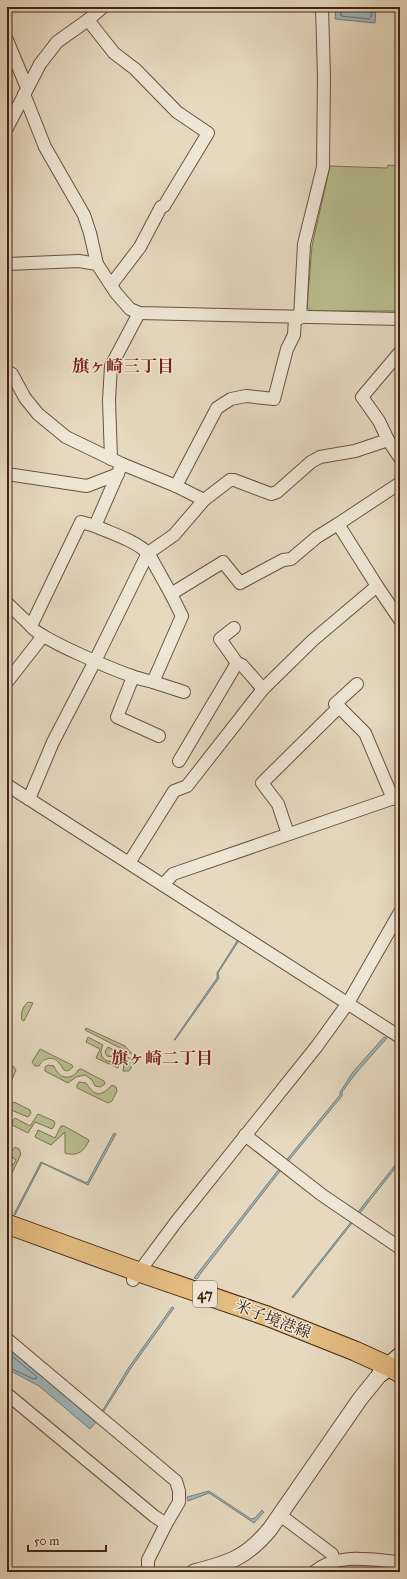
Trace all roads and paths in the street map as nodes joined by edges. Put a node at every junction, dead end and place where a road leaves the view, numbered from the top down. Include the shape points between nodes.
1 (103, 7) edge
2 (322, 7) edge
3 (88, 20) junction
4 (7, 40) edge
5 (25, 91) junction
6 (7, 128) edge
7 (7, 264) edge
8 (97, 264) junction
9 (111, 285) junction
10 (139, 313) junction
11 (298, 318) junction
12 (400, 319) edge
13 (400, 352) edge
14 (7, 371) edge
15 (388, 440) junction
16 (400, 458) edge
17 (117, 466) junction
18 (7, 474) edge
19 (400, 484) edge
20 (176, 486) junction
21 (204, 500) junction
22 (338, 524) junction
23 (96, 526) junction
24 (147, 555) junction
25 (377, 586) junction
26 (171, 594) junction
27 (7, 602) edge
28 (400, 620) edge
29 (31, 626) junction
30 (234, 628) dead end
31 (43, 636) junction
32 (96, 661) junction
33 (237, 663) junction
34 (133, 677) junction
35 (8, 678) edge
36 (153, 682) junction
37 (357, 684) dead end
38 (263, 689) junction
39 (184, 692) dead end
40 (339, 707) junction
41 (159, 736) dead end
42 (179, 762) dead end
43 (7, 785) edge
44 (396, 797) edge
45 (29, 799) junction
46 (288, 834) junction
47 (129, 863) junction
48 (163, 885) junction
49 (400, 912) edge
50 (348, 1003) junction
51 (400, 1037) edge
52 (245, 1136) junction
53 (7, 1224) edge
54 (7, 1236) edge
55 (400, 1248) edge
56 (136, 1276) junction
57 (7, 1340) edge
58 (392, 1367) edge
59 (400, 1384) edge
60 (7, 1394) edge
61 (280, 1515) junction
62 (166, 1524) junction
63 (334, 1561) junction
64 (400, 1562) edge
65 (148, 1572) edge
66 (194, 1572) edge
67 (314, 1572) edge

1 - 3 street
2 - 11 street via 322,167 304,244
3 - 5 street via 57,42 40,64
3 - 9 street via 114,53 135,69 177,112 208,133 161,207 140,247
4 - 5 street
5 - 6 street
5 - 8 street via 45,147 84,215
7 - 8 street via 79,261
8 - 9 street
9 - 10 street via 130,309
10 - 11 street
10 - 17 street via 111,366 109,400
11 - 12 street
11 - 20 street via 274,399 246,396 231,399 217,408
13 - 15 street via 362,397 379,421
14 - 17 street via 12,374 25,398 43,418 66,437
15 - 16 street
15 - 21 street via 355,452 320,457 277,492 271,494 230,480
17 - 18 street via 87,486
17 - 20 street
17 - 23 street
19 - 22 street
20 - 21 street
21 - 24 street via 174,535
22 - 25 street
22 - 26 street via 290,559 283,560 240,583 223,562
23 - 24 street via 144,549
23 - 29 street via 81,522
24 - 26 street
24 - 32 street
25 - 28 street
25 - 38 street via 313,640
26 - 36 street via 182,616
27 - 29 street
29 - 31 street
30 - 33 street via 220,639
31 - 32 street
31 - 35 street
32 - 34 street
32 - 45 street via 53,742
33 - 38 street via 242,665
33 - 42 street
34 - 36 street
34 - 41 street via 117,717
36 - 39 street
37 - 40 street via 335,704
38 - 47 street via 187,786 174,791
40 - 44 street via 365,733
40 - 46 street via 262,783 278,804
43 - 45 street
44 - 46 street
45 - 47 street
46 - 48 street via 173,874
47 - 48 street
48 - 50 street
49 - 50 street
50 - 51 street
50 - 52 street
52 - 55 street via 322,1195
52 - 56 street
53 - 56 main road, 米子境港線 / 47
54 - 56 main road, 米子境港線 / 47
56 - 58 main road, 米子境港線 / 47 via 308,1343
57 - 62 street via 176,1481 179,1502
58 - 59 main road, 米子境港線 / 47
58 - 61 street via 356,1406
60 - 62 street
61 - 63 street via 332,1554
61 - 66 street via 258,1543 236,1559
62 - 65 street via 148,1560
63 - 64 street via 350,1559
63 - 67 street

